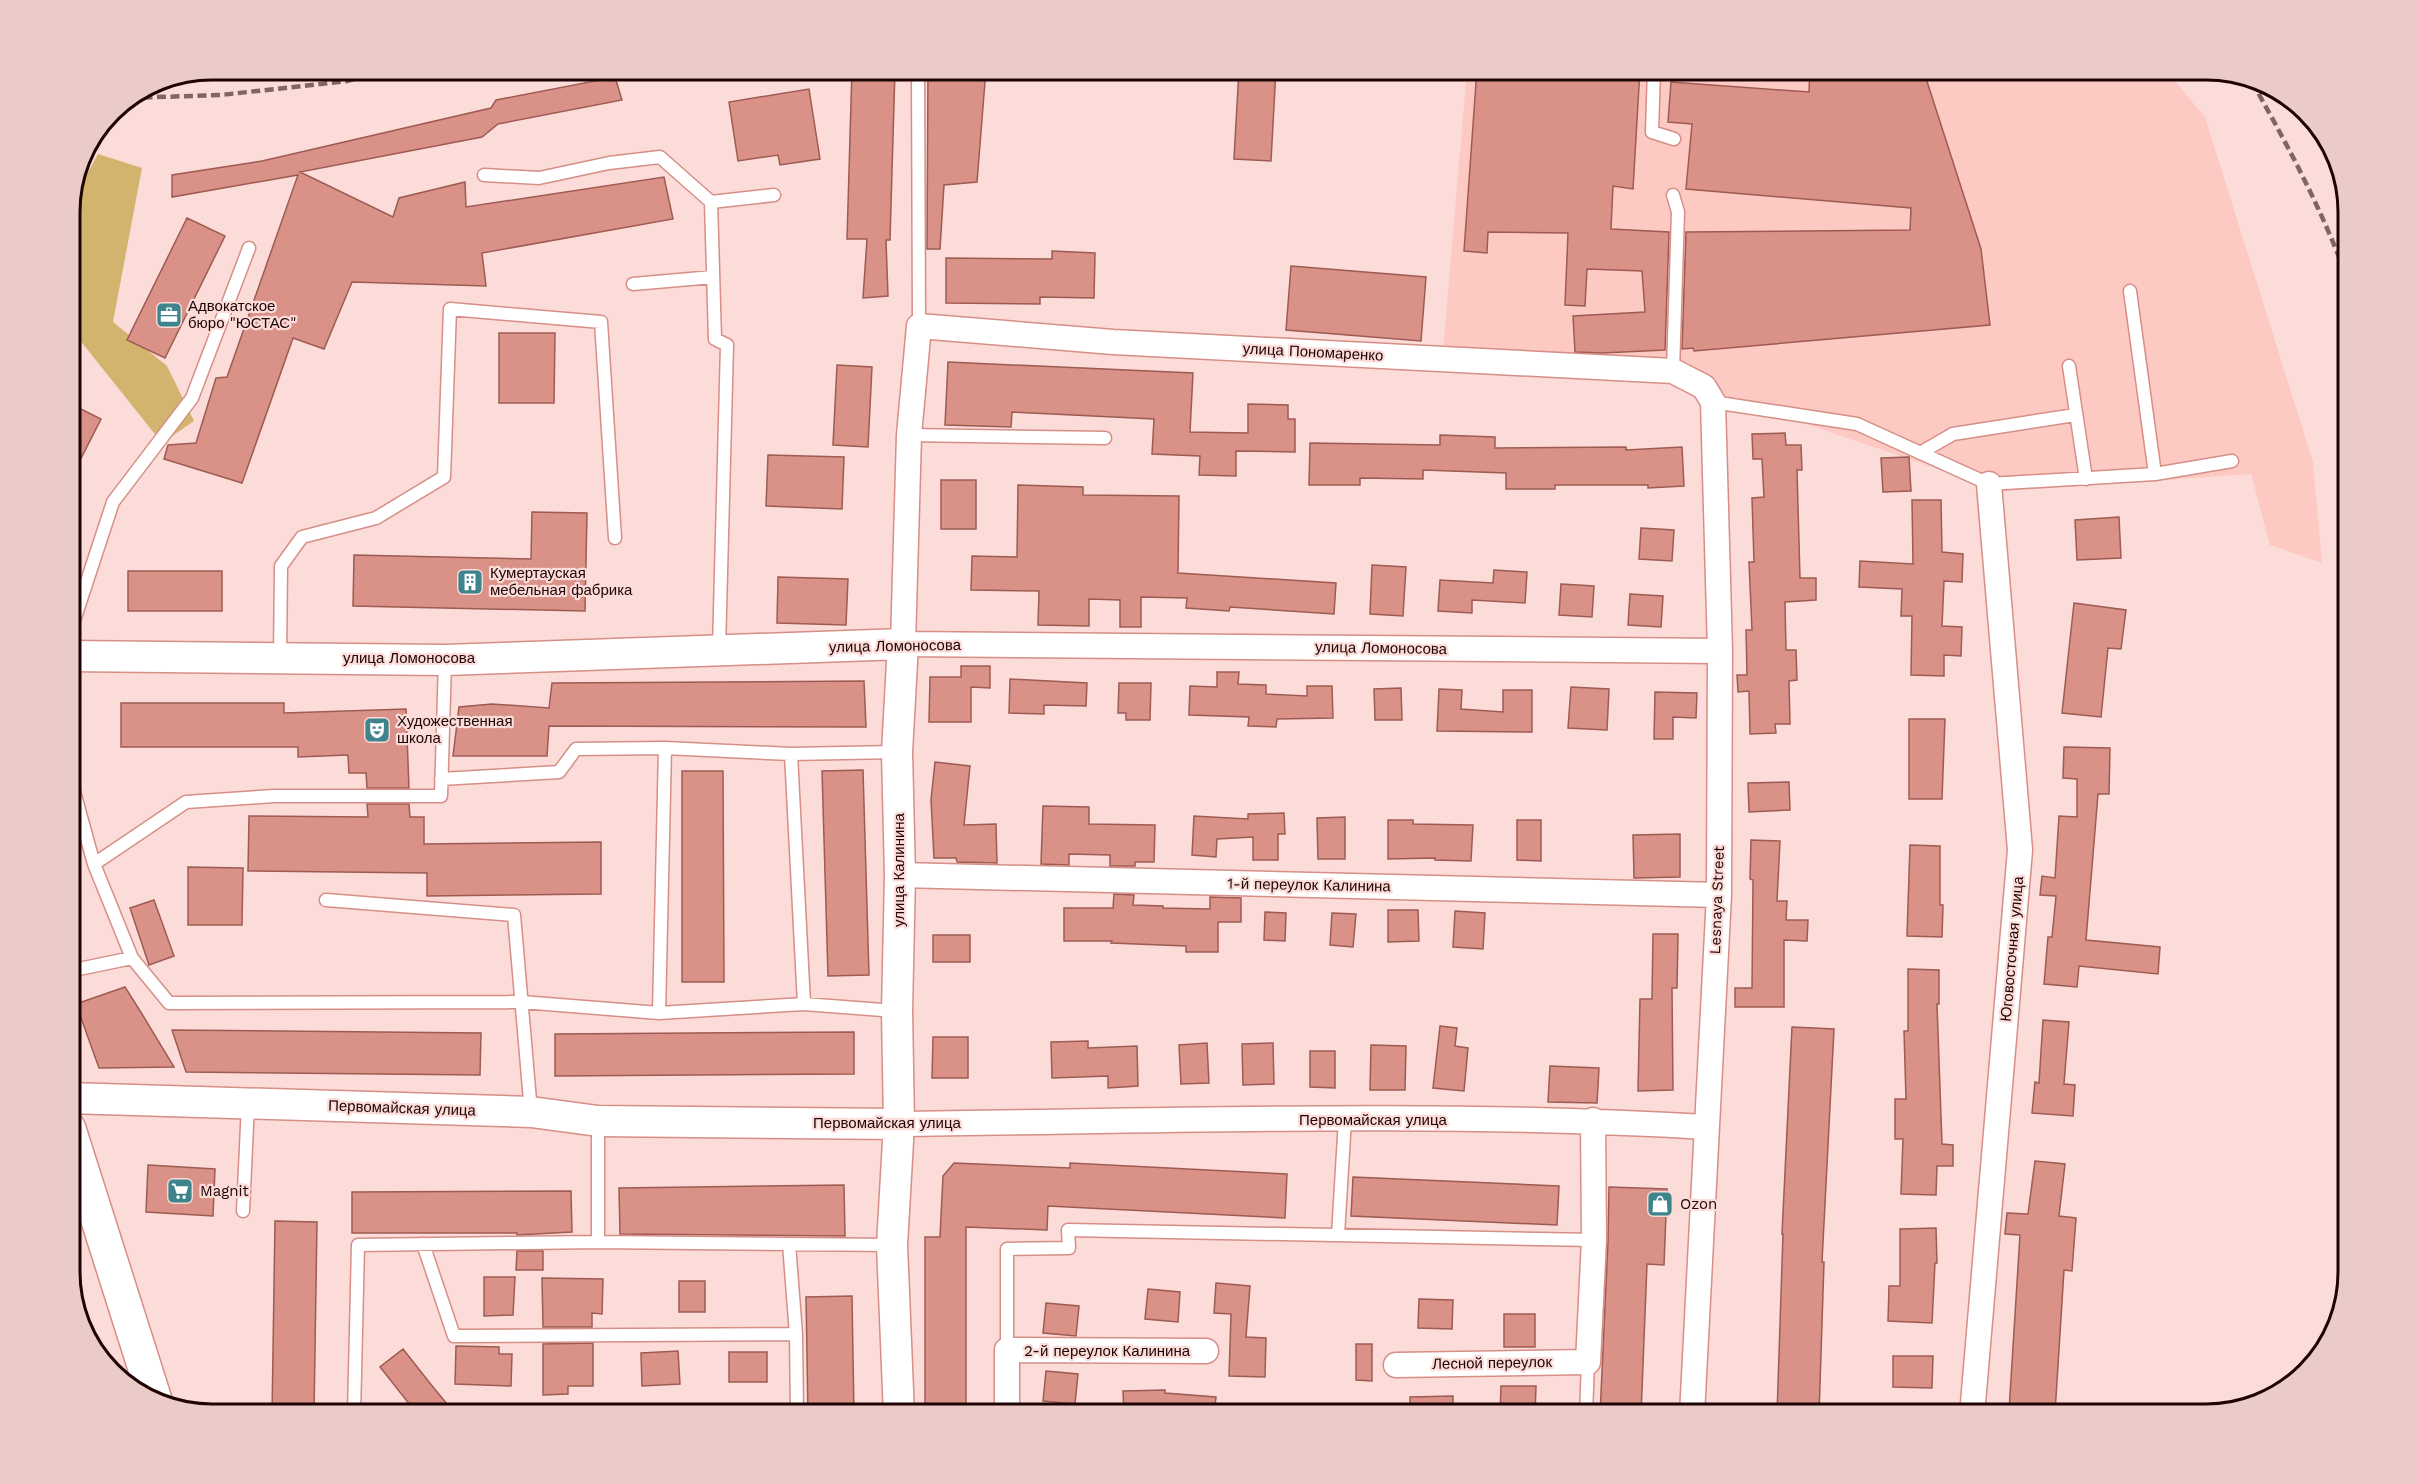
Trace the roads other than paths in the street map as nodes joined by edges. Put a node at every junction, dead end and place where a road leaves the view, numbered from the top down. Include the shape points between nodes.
1 (918, 80) edge
2 (1654, 80) edge
3 (1674, 139) dead end
4 (484, 175) dead end
5 (774, 195) dead end
6 (1673, 195) dead end
7 (711, 202) junction
8 (249, 248) dead end
9 (713, 277) junction
10 (633, 284) dead end
11 (2130, 291) dead end
12 (919, 326) junction
13 (2069, 366) dead end
14 (1673, 372) junction
15 (1708, 394) junction
16 (2075, 415) junction
17 (909, 435) junction
18 (1105, 438) dead end
19 (1920, 453) junction
20 (2232, 461) dead end
21 (2155, 474) junction
22 (2086, 479) junction
23 (1989, 484) junction
24 (615, 538) dead end
25 (80, 602) edge
26 (903, 644) junction
27 (719, 651) junction
28 (1720, 651) junction
29 (80, 656) edge
30 (280, 658) junction
31 (445, 660) junction
32 (665, 748) junction
33 (897, 752) junction
34 (790, 754) junction
35 (441, 779) junction
36 (80, 813) edge
37 (94, 864) junction
38 (900, 875) junction
39 (1719, 895) junction
40 (326, 900) dead end
41 (132, 958) junction
42 (80, 969) edge
43 (522, 1002) junction
44 (804, 1004) junction
45 (897, 1011) junction
46 (659, 1013) junction
47 (80, 1098) edge
48 (248, 1103) junction
49 (531, 1112) junction
50 (1345, 1119) junction
51 (1593, 1120) junction
52 (598, 1121) junction
53 (898, 1124) junction
54 (1706, 1127) junction
55 (80, 1164) edge
56 (243, 1211) dead end
57 (1338, 1235) junction
58 (1594, 1240) junction
59 (598, 1242) junction
60 (423, 1244) junction
61 (789, 1244) junction
62 (892, 1245) junction
63 (796, 1334) junction
64 (1007, 1350) junction
65 (1206, 1351) dead end
66 (1588, 1362) junction
67 (1396, 1365) dead end
68 (151, 1389) edge
69 (354, 1404) edge
70 (797, 1404) edge
71 (899, 1404) edge
72 (1007, 1404) edge
73 (1586, 1404) edge
74 (1693, 1404) edge
75 (1973, 1404) edge

1 - 12 lane
2 - 3 lane via 1652,132
4 - 7 lane via 539,178 660,158
5 - 7 lane
6 - 14 lane via 1678,212
7 - 9 lane
8 - 25 lane via 192,398 113,502
9 - 10 lane
9 - 27 lane via 715,339 727,345
11 - 21 lane
12 - 14 street, улица Пономаренко via 1125,342
12 - 17 street, улица Калинина
13 - 16 lane
14 - 15 street, улица Пономаренко
15 - 19 lane via 1857,424
15 - 28 street, Lesnaya Street
16 - 19 lane via 1953,434
16 - 22 lane
17 - 18 lane
17 - 26 street, улица Калинина
19 - 23 lane
20 - 21 lane
21 - 22 lane
22 - 23 lane
23 - 75 street, Юговосточная улица via 2020,850
24 - 30 lane via 601,322 450,309 444,477 376,518 302,537 281,566
26 - 27 street, улица Ломоносова
26 - 28 street, улица Ломоносова
26 - 33 street, улица Калинина
27 - 31 street, улица Ломоносова
28 - 39 street, Lesnaya Street
29 - 30 street, улица Ломоносова
30 - 31 street, улица Ломоносова
31 - 35 lane
32 - 34 lane
32 - 35 lane via 576,749 559,772
32 - 46 lane
33 - 34 lane
33 - 38 street, улица Калинина
34 - 44 lane
35 - 37 lane via 441,796 274,796 186,802
36 - 37 lane
37 - 41 lane
38 - 39 street, 1-й переулок Калинина
38 - 45 street, улица Калинина
39 - 54 street, Lesnaya Street
40 - 43 lane via 514,915
41 - 42 lane
41 - 43 lane via 169,1003
43 - 46 lane
43 - 49 lane
44 - 45 lane
44 - 46 lane
45 - 53 street, улица Калинина
47 - 48 street, Первомайская улица
48 - 49 street, Первомайская улица
48 - 56 lane
49 - 52 street, Первомайская улица
50 - 51 street, Первомайская улица
50 - 53 street, Первомайская улица
50 - 57 lane
51 - 54 street, Первомайская улица
51 - 58 street
52 - 53 street, Первомайская улица
52 - 59 lane
53 - 62 street, улица Калинина
54 - 74 street, Lesnaya Street
55 - 68 main road
57 - 58 lane
57 - 64 lane via 1068,1230 1069,1248 1007,1248
58 - 66 street
59 - 60 lane
59 - 61 lane
60 - 63 lane via 454,1336
60 - 69 lane via 358,1245
61 - 62 lane
61 - 63 lane
62 - 71 street, улица Калинина
63 - 70 lane
64 - 65 street, 2-й переулок Калинина
64 - 72 street
66 - 67 street, Лесной переулок
66 - 73 lane

